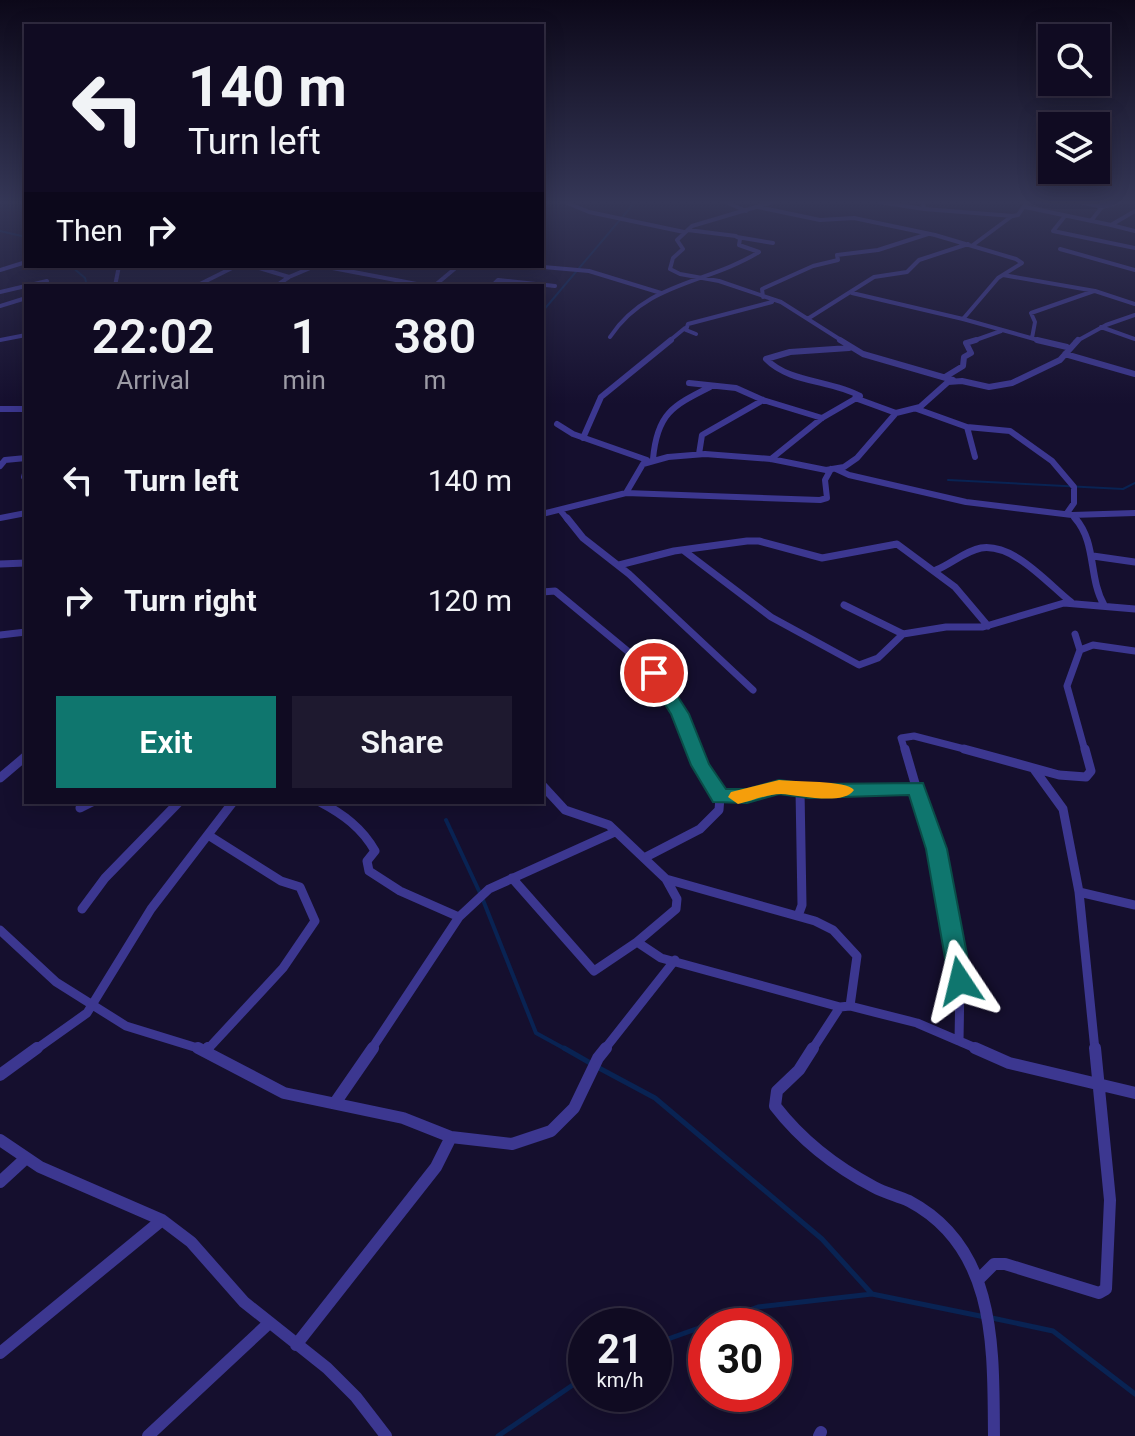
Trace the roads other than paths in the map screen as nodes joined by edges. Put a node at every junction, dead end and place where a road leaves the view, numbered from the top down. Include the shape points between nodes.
1 (230, 269) edge
2 (263, 269) edge
3 (308, 269) edge
4 (338, 269) edge
5 (454, 269) edge
6 (566, 269) edge
7 (672, 269) edge
8 (727, 269) edge
9 (806, 269) edge
10 (910, 269) edge
11 (1011, 269) edge
12 (1003, 275) junction
13 (289, 277) junction
14 (702, 277) junction
15 (47, 281) dead end
16 (33, 284) edge
17 (200, 284) edge
18 (279, 284) edge
19 (416, 284) edge
20 (436, 284) edge
21 (494, 284) edge
22 (536, 284) edge
23 (544, 285) edge
24 (24, 286) edge
25 (555, 286) dead end
26 (15, 288) junction
27 (1095, 291) junction
28 (0, 292) edge
29 (661, 293) junction
30 (852, 293) junction
31 (24, 295) edge
32 (763, 297) junction
33 (24, 298) edge
34 (777, 301) junction
35 (1135, 304) edge
36 (0, 306) edge
37 (1134, 315) edge
38 (809, 318) junction
39 (963, 319) junction
40 (1101, 327) junction
41 (685, 328) junction
42 (1001, 331) junction
43 (696, 334) dead end
44 (24, 335) edge
45 (610, 337) dead end
46 (1032, 338) junction
47 (1135, 339) edge
48 (0, 340) edge
49 (850, 347) junction
50 (1066, 351) junction
51 (1135, 374) edge
52 (945, 377) junction
53 (954, 381) junction
54 (689, 383) dead end
55 (711, 387) junction
56 (854, 398) junction
57 (763, 400) junction
58 (0, 409) edge
59 (24, 409) edge
60 (917, 409) junction
61 (896, 413) junction
62 (822, 418) junction
63 (557, 424) dead end
64 (967, 427) junction
65 (583, 438) junction
66 (699, 454) junction
67 (975, 457) dead end
68 (24, 458) edge
69 (771, 459) junction
70 (650, 460) junction
71 (0, 466) edge
72 (833, 469) junction
73 (626, 493) junction
74 (560, 510) junction
75 (24, 513) edge
76 (544, 514) edge
77 (1069, 514) junction
78 (1135, 514) edge
79 (0, 518) edge
80 (683, 550) junction
81 (1093, 556) junction
82 (1135, 562) edge
83 (24, 563) edge
84 (0, 564) edge
85 (619, 565) junction
86 (936, 570) junction
87 (544, 592) edge
88 (1072, 603) junction
89 (844, 605) dead end
90 (1104, 605) junction
91 (1135, 609) edge
92 (988, 626) junction
93 (24, 632) edge
94 (903, 634) junction
95 (1075, 634) dead end
96 (0, 635) edge
97 (1080, 650) junction
98 (1135, 651) edge
99 (753, 690) dead end
100 (24, 758) edge
101 (0, 767) edge
102 (11, 768) junction
103 (1033, 769) junction
104 (0, 778) edge
105 (544, 787) edge
106 (916, 788) junction
107 (800, 790) junction
108 (720, 797) junction
109 (88, 804) edge
110 (177, 804) edge
111 (231, 804) edge
112 (324, 804) edge
113 (80, 808) dead end
114 (615, 832) junction
115 (208, 835) junction
116 (644, 858) junction
117 (512, 878) junction
118 (666, 879) junction
119 (1079, 892) junction
120 (1135, 905) edge
121 (82, 909) dead end
122 (798, 916) junction
123 (459, 917) junction
124 (0, 930) edge
125 (637, 942) junction
126 (675, 960) junction
127 (92, 1003) junction
128 (845, 1006) junction
129 (959, 1041) junction
130 (206, 1051) junction
131 (0, 1075) edge
132 (1096, 1083) junction
133 (1135, 1093) edge
134 (335, 1103) junction
135 (451, 1137) junction
136 (0, 1140) edge
137 (25, 1159) junction
138 (0, 1182) edge
139 (162, 1220) junction
140 (979, 1279) junction
141 (268, 1324) junction
142 (296, 1345) junction
143 (0, 1353) edge
144 (148, 1436) edge
145 (386, 1436) edge
146 (994, 1436) edge

1 - 17 street
2 - 13 street
3 - 13 street
4 - 19 street
5 - 20 street
6 - 29 street
7 - 14 street
8 - 14 street
9 - 32 street via 762,289
10 - 30 street via 874,277
11 - 12 street
12 - 27 street
12 - 39 street
13 - 18 street
14 - 29 street
14 - 32 street
15 - 16 street
21 - 22 street
23 - 25 street
24 - 26 street
26 - 28 street
26 - 31 street
27 - 35 street
27 - 46 street via 1031,313
29 - 45 street via 626,313
30 - 38 street
30 - 39 street
32 - 34 street
33 - 36 street
34 - 38 street
34 - 41 street via 708,316
37 - 40 street
38 - 49 street
39 - 42 street
40 - 47 street
40 - 50 street
41 - 43 street
41 - 65 street via 601,397
42 - 46 street
42 - 52 street via 966,343 971,353 963,366
44 - 48 street
46 - 50 street
49 - 52 street
49 - 56 street via 780,353 765,360 860,396
50 - 51 street
50 - 53 street via 1047,367 996,387
52 - 53 street
53 - 60 street
54 - 55 street
55 - 57 street via 736,388
55 - 70 street via 675,404 654,429
56 - 61 street
56 - 62 street
57 - 62 street
57 - 66 street via 710,427 702,435
58 - 59 street
60 - 61 street
60 - 64 street
61 - 72 street via 857,458
62 - 69 street
63 - 65 street
64 - 67 street
64 - 77 street via 1010,431 1052,461 1076,493
65 - 70 street
66 - 69 street
66 - 70 street
68 - 71 street via 5,460
69 - 72 street
70 - 73 street
72 - 73 street via 825,480 827,498 820,500
72 - 77 street via 966,502
73 - 74 street
74 - 76 street
74 - 85 street via 583,538
75 - 79 street
77 - 78 street
77 - 81 street via 1090,539
80 - 85 street
80 - 86 street via 759,541 822,558 897,544
80 - 94 street via 771,617 859,665 878,659
81 - 82 street
81 - 90 street via 1091,574
83 - 84 street
85 - 99 street
86 - 88 street via 976,550 995,548 1016,558
86 - 92 street
87 - 108 street via 561,595 654,673
88 - 90 street
88 - 92 street
89 - 94 street
90 - 91 street
92 - 94 street
93 - 96 street
95 - 97 street
97 - 98 street via 1093,645
97 - 103 street via 1067,686 1091,771 1086,777
100 - 102 street
101 - 102 street
102 - 104 street
103 - 106 street via 906,736 901,742
103 - 119 street via 1063,809
105 - 114 street via 565,810 597,819
106 - 107 street
106 - 129 street via 936,849 960,981
107 - 108 street via 779,787
107 - 122 street
108 - 116 street via 719,810 700,829
109 - 113 street
110 - 121 street
111 - 115 street
112 - 123 street via 345,814 369,839 375,851 367,861 369,871
114 - 116 street
114 - 117 street
115 - 127 street via 151,909
115 - 130 street via 281,881 300,887 315,921 288,961
116 - 118 street
117 - 123 street via 489,889
117 - 125 street via 594,971
118 - 122 street
118 - 125 street via 677,899 676,909
119 - 120 street
119 - 132 street
122 - 128 street via 833,930 857,956
123 - 134 street
124 - 127 street via 56,982
125 - 126 street via 661,958
126 - 128 street
126 - 135 street via 596,1064 574,1108 551,1131 512,1144
127 - 130 street via 126,1026
127 - 131 street via 87,1013
128 - 129 street via 917,1023
128 - 140 street via 799,1070 777,1091 775,1106 796,1132 847,1172 912,1204 953,1237
129 - 132 street via 1009,1063
130 - 134 street via 284,1093
132 - 133 street
132 - 140 street via 1110,1200 1106,1289 1099,1293 1005,1264 994,1264
134 - 135 street via 403,1118
135 - 142 street via 436,1167
136 - 137 street
137 - 138 street
137 - 139 street
139 - 141 street via 191,1242
139 - 143 street
140 - 146 street via 993,1328
141 - 142 street
141 - 144 street
142 - 145 street via 356,1397

